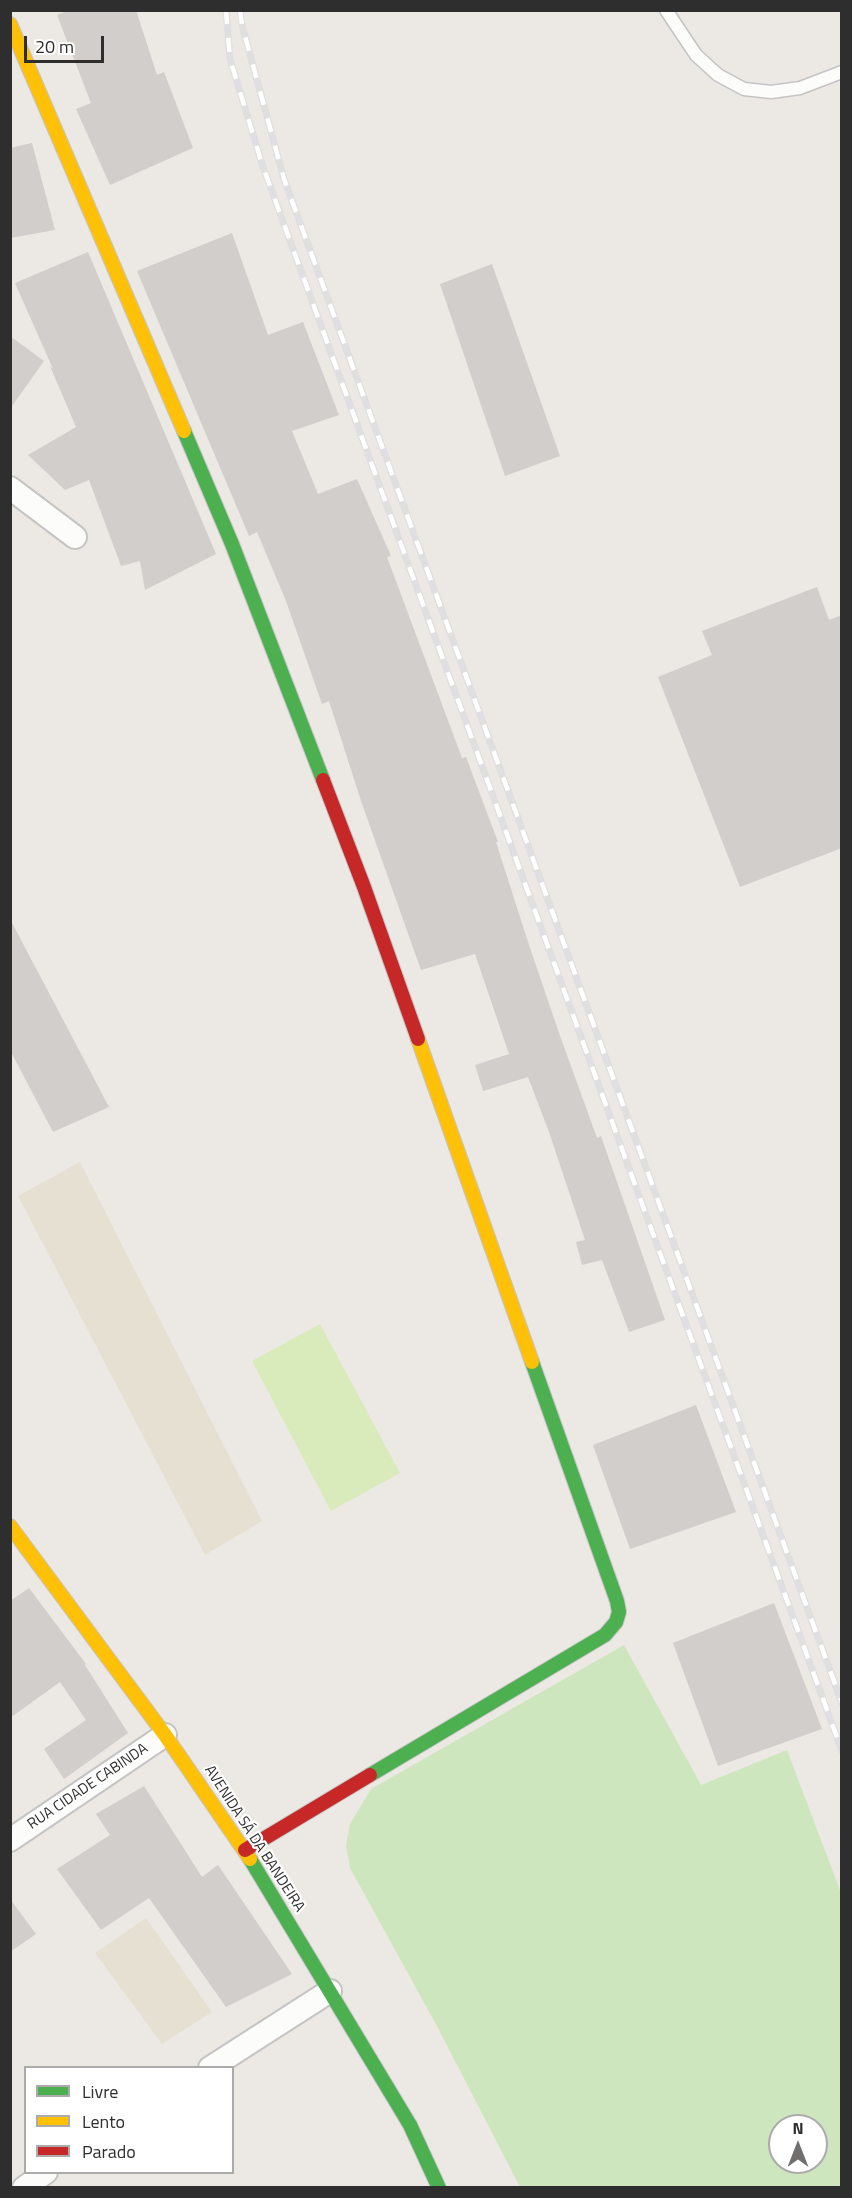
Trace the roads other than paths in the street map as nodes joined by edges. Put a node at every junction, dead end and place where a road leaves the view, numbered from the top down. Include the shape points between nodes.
1 (666, 10) edge
2 (10, 24) edge
3 (17, 66) edge
4 (842, 72) edge
5 (10, 488) edge
6 (75, 537) dead end
7 (10, 1527) edge
8 (165, 1735) junction
9 (10, 1840) edge
10 (245, 1850) junction
11 (330, 1991) junction
12 (212, 2066) edge
13 (43, 2174) edge
14 (24, 2187) edge
15 (439, 2187) edge

1 - 4 lane via 696,55 718,75 744,89 771,92 800,88
2 - 3 street
3 - 10 street via 106,246 232,543 356,865 619,1612 605,1635
5 - 6 street
7 - 8 street, AVENIDA SÁ DA BANDEIRA
8 - 9 street, RUA CIDADE CABINDA
8 - 10 street, AVENIDA SÁ DA BANDEIRA
10 - 11 street, AVENIDA SÁ DA BANDEIRA
11 - 12 street
11 - 15 street, AVENIDA SÁ DA BANDEIRA via 410,2125
13 - 14 street

